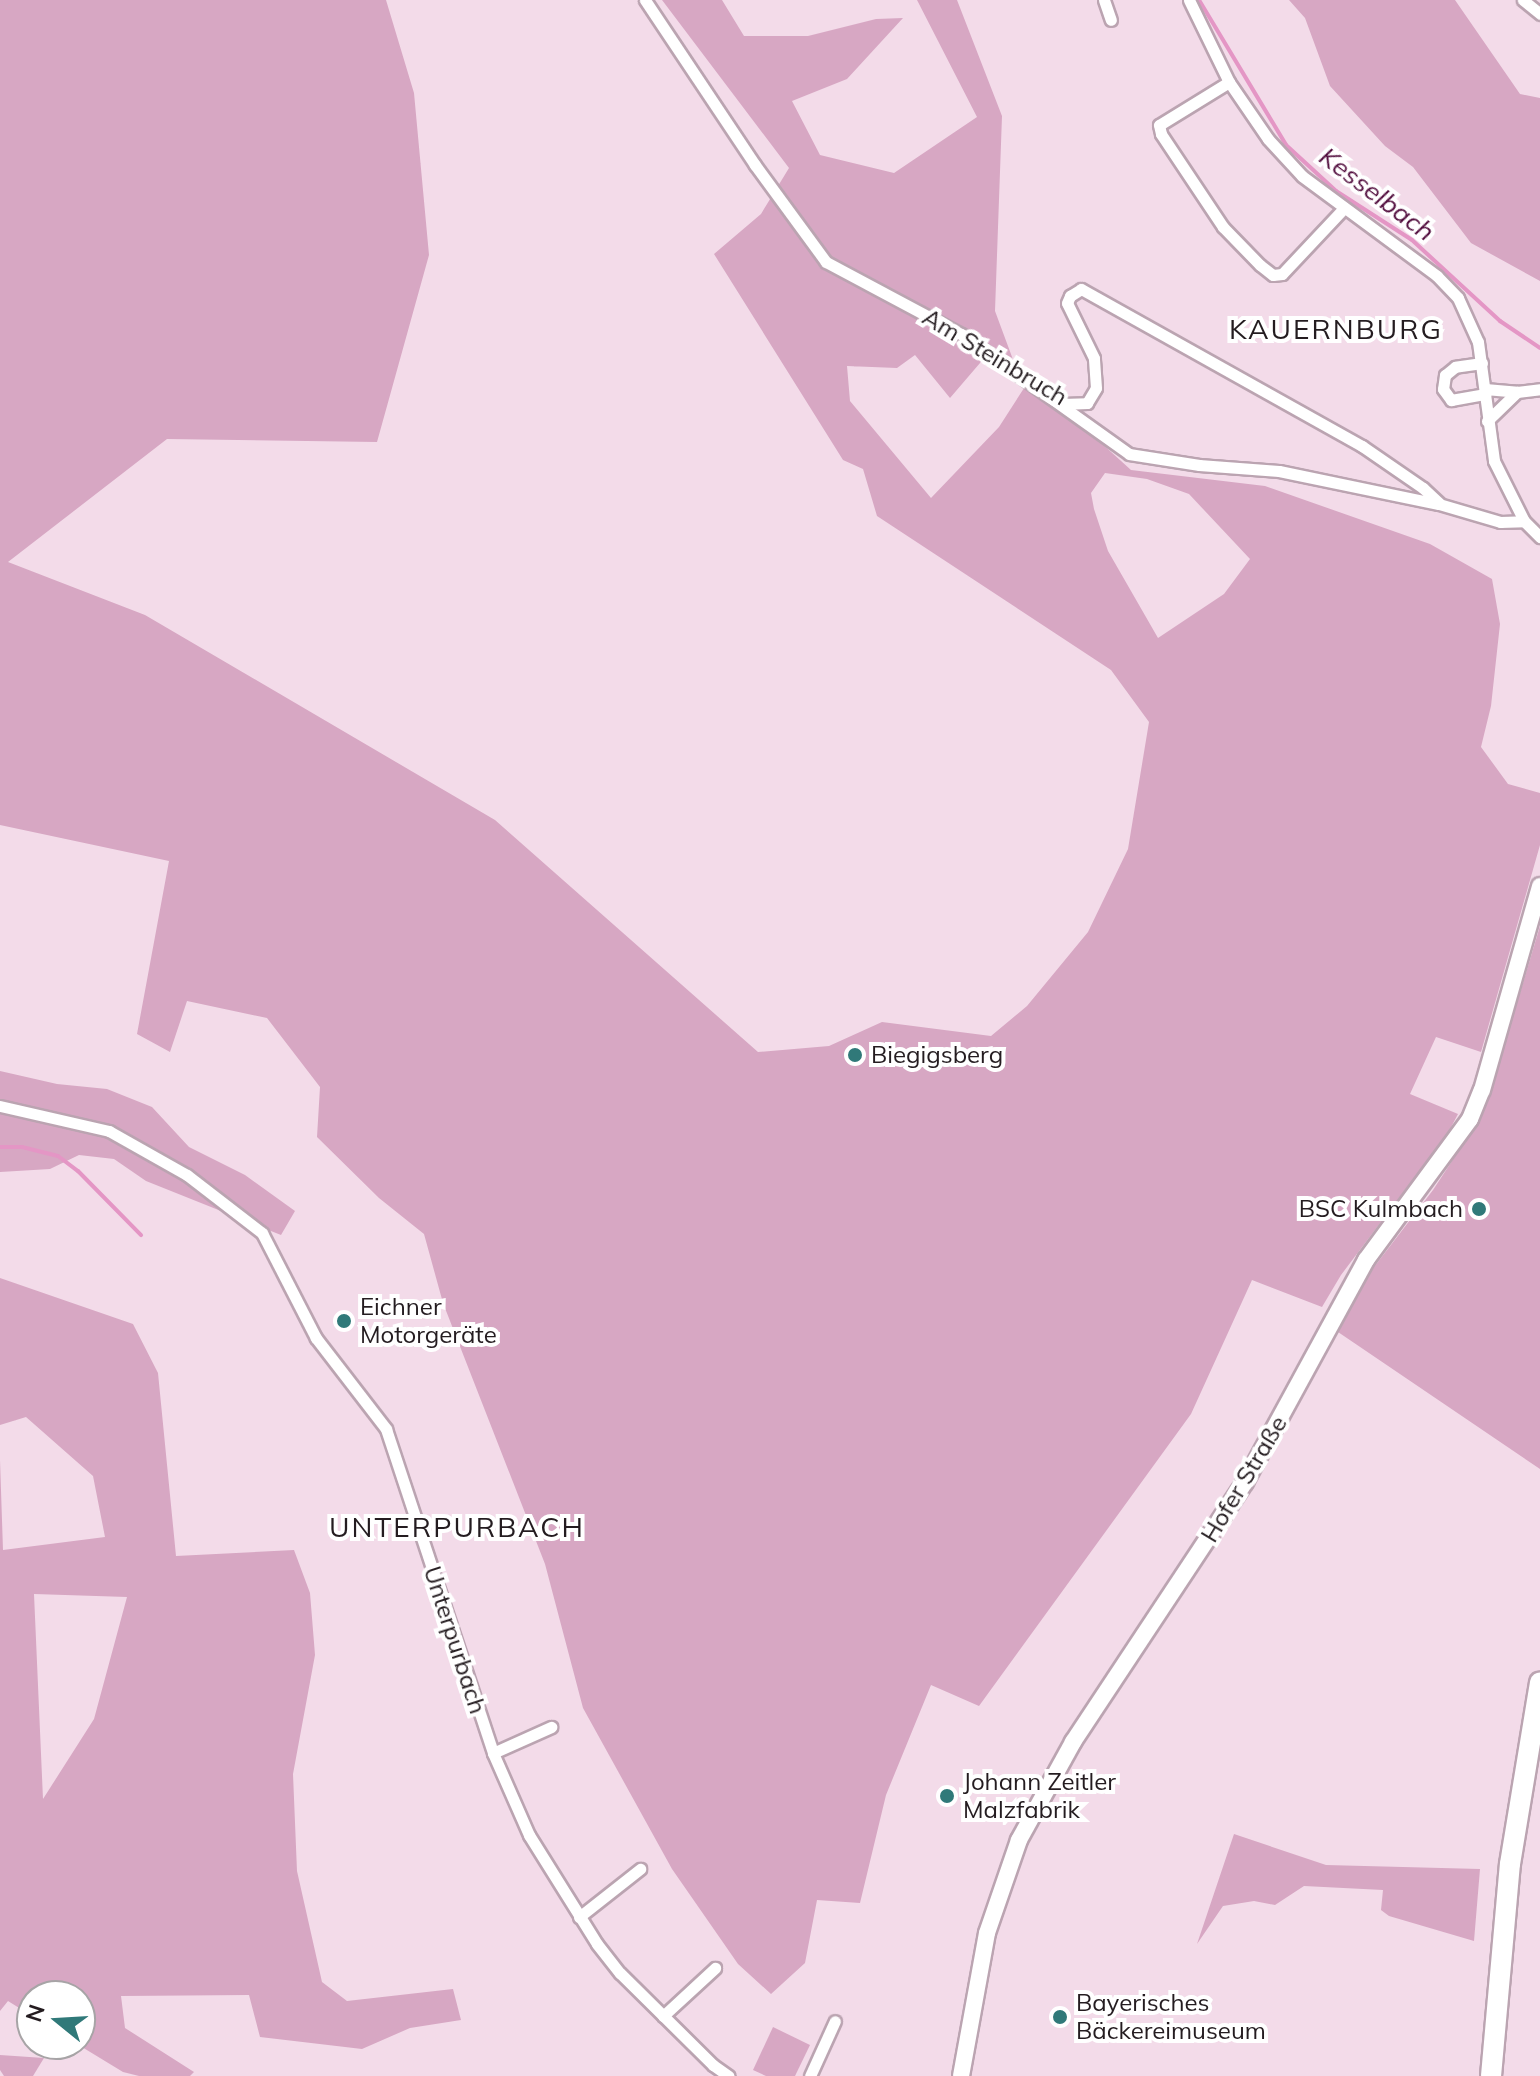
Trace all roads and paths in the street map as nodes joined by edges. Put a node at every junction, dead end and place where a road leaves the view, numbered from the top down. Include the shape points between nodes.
1 (645, 0) edge
2 (1104, 0) edge
3 (1189, 0) edge
4 (1523, 0) edge
5 (1540, 14) edge
6 (1111, 20) dead end
7 (1229, 82) junction
8 (1344, 208) junction
9 (1482, 363) junction
10 (1540, 389) edge
11 (1485, 392) junction
12 (1517, 392) junction
13 (1062, 404) junction
14 (1487, 421) junction
15 (1439, 504) junction
16 (1524, 521) junction
17 (1540, 537) edge
18 (1540, 886) edge
19 (0, 1106) edge
20 (1540, 1682) edge
21 (551, 1727) dead end
22 (493, 1753) junction
23 (640, 1869) dead end
24 (579, 1917) junction
25 (715, 1968) dead end
26 (663, 2016) junction
27 (835, 2021) dead end
28 (729, 2076) edge
29 (810, 2076) edge
30 (961, 2076) edge
31 (1491, 2076) edge

1 - 13 street, Am Steinbruch via 826,262 961,334
2 - 6 street
3 - 7 street
4 - 5 street
7 - 8 street via 1268,139 1302,176
7 - 8 street via 1159,125 1223,227 1260,265 1273,275 1282,274
8 - 9 street via 1437,276 1458,298 1474,327
9 - 11 street
9 - 11 street via 1455,367 1445,375 1443,389 1451,400
10 - 12 street
11 - 12 street
11 - 14 street
12 - 14 street
13 - 15 street, Am Steinbruch via 1129,454 1279,471
13 - 15 street, Am Steinbruch via 1087,403 1096,388 1094,358 1067,303 1081,289 1362,446
14 - 16 street via 1494,461
15 - 16 street, Am Steinbruch via 1500,522
16 - 17 street
18 - 30 street, Hofer Straße via 1470,1119 1366,1260 1245,1482 1073,1742 1019,1840 987,1933
19 - 22 street, Unterpurbach via 98,1127 187,1175 262,1233 316,1338 386,1429
20 - 31 highway via 1510,1864
21 - 22 street
22 - 24 street, Unterpurbach via 529,1835
23 - 24 street
24 - 26 street, Unterpurbach via 620,1973
25 - 26 street
26 - 28 street, Unterpurbach
27 - 29 street

